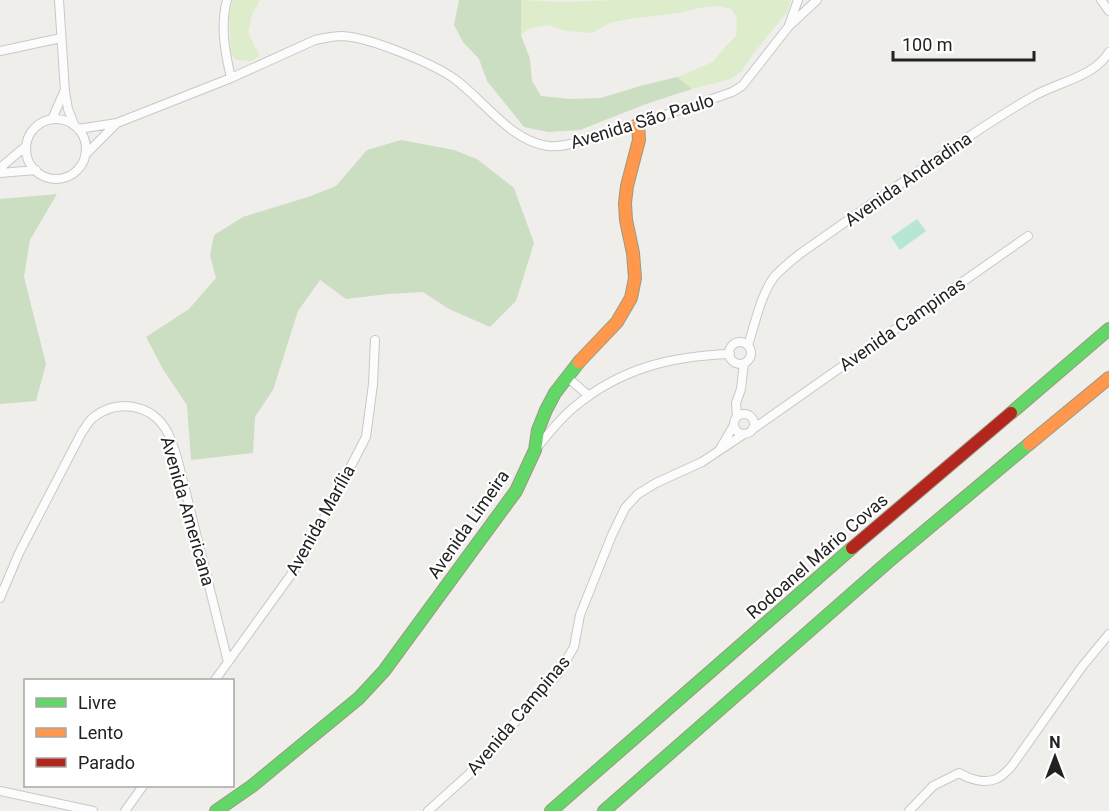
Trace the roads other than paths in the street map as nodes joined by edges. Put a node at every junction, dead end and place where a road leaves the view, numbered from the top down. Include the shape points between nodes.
1 (58, 0) edge
2 (227, 0) edge
3 (798, 0) edge
4 (806, 0) edge
5 (816, 0) edge
6 (1101, 0) edge
7 (1109, 11) edge
8 (789, 26) junction
9 (61, 38) junction
10 (0, 51) edge
11 (1109, 52) edge
12 (231, 78) junction
13 (65, 92) junction
14 (52, 119) junction
15 (117, 123) junction
16 (638, 124) junction
17 (76, 127) junction
18 (26, 146) junction
19 (85, 154) junction
20 (0, 168) edge
21 (36, 171) junction
22 (0, 173) edge
23 (1028, 236) dead end
24 (1109, 329) edge
25 (375, 340) dead end
26 (748, 345) junction
27 (730, 354) junction
28 (744, 363) junction
29 (567, 377) junction
30 (1109, 378) edge
31 (589, 396) junction
32 (745, 421) junction
33 (744, 434) junction
34 (535, 450) junction
35 (718, 452) junction
36 (0, 598) edge
37 (1109, 634) edge
38 (228, 662) junction
39 (216, 679) edge
40 (142, 787) edge
41 (1, 790) edge
42 (93, 811) edge
43 (125, 811) edge
44 (216, 811) edge
45 (428, 811) edge
46 (550, 811) edge
47 (604, 811) edge
48 (909, 811) edge

1 - 9 street
2 - 12 street via 223,28
3 - 8 street, Avenida São Paulo
4 - 5 street
5 - 8 street, Avenida São Paulo
6 - 7 street
8 - 16 street, Avenida São Paulo via 742,86
9 - 10 street
9 - 13 street
11 - 26 street, Avenida Andradina via 1094,69 1043,90 990,122 782,268 765,293
12 - 15 street, Avenida São Paulo
12 - 16 street, Avenida São Paulo via 315,40 343,36 381,45 431,66 456,80 521,136 535,143 566,145
13 - 14 street
13 - 17 street
14 - 17 street via 68,121
14 - 18 street via 35,128
15 - 17 street, Avenida São Paulo
15 - 19 street, Avenida São Paulo
16 - 29 main road, Avenida Limeira via 639,140 625,203 635,278 631,298 617,322
17 - 19 street via 85,141
18 - 20 street
18 - 21 street
19 - 21 street via 77,170 61,178
21 - 22 street
23 - 32 street, Avenida Campinas via 776,412
24 - 46 main road, Rodoanel Mário Covas
25 - 38 street, Avenida Marília via 366,437 310,545
26 - 27 street via 738,342
26 - 28 street via 751,355
27 - 28 street via 735,362
27 - 31 street via 663,361 606,384
28 - 32 street via 736,403
29 - 31 street
29 - 34 main road, Avenida Limeira via 546,410
30 - 47 main road via 930,526
31 - 34 street
32 - 33 street, Avenida Campinas via 749,433
32 - 33 street via 735,430
32 - 35 street, Avenida Campinas
33 - 35 street, Avenida Campinas
34 - 44 main road, Avenida Limeira via 516,491 384,671 330,723
35 - 45 street, Avenida Campinas via 656,483 625,508 580,615 574,647 562,668 468,775
36 - 38 street, Avenida Americana via 82,432 103,411 133,406 157,419 171,441
37 - 48 street via 1001,776 995,780 970,780 959,773 933,786
38 - 39 street, Avenida Marília
40 - 43 street
41 - 42 street

